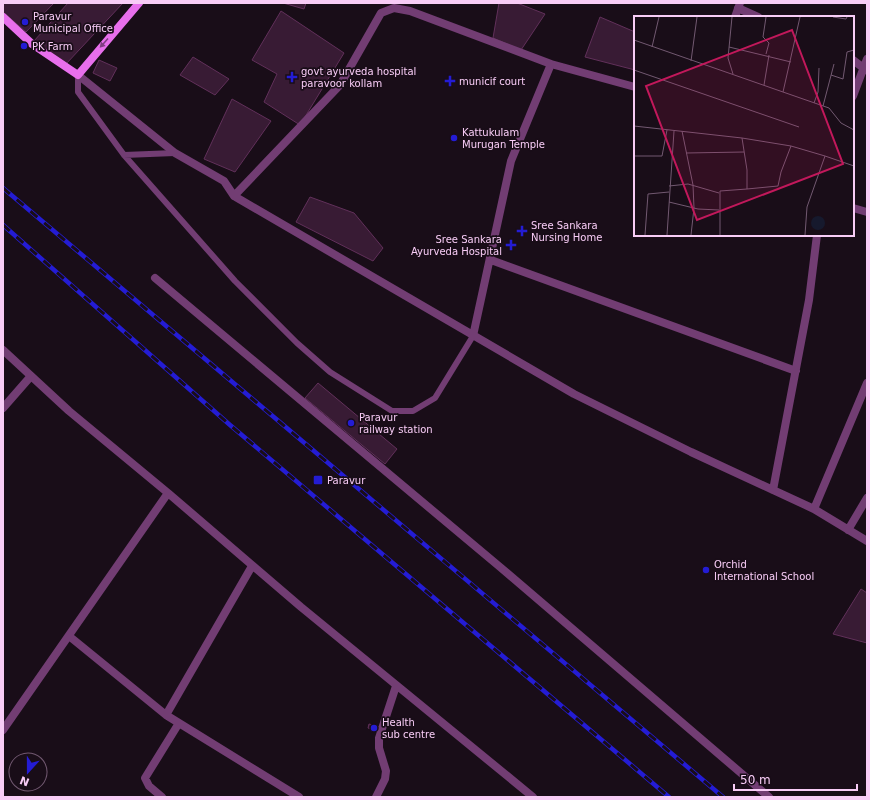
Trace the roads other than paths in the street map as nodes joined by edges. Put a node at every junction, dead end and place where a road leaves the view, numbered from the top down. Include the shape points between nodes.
1 (139, 3) edge
2 (739, 6) edge
3 (735, 16) edge
4 (756, 16) edge
5 (3, 17) edge
6 (867, 58) edge
7 (854, 61) edge
8 (551, 64) junction
9 (865, 68) edge
10 (78, 75) junction
11 (634, 86) edge
12 (854, 94) edge
13 (175, 153) junction
14 (124, 155) junction
15 (234, 196) junction
16 (854, 208) edge
17 (867, 212) edge
18 (817, 236) edge
19 (491, 260) junction
20 (155, 278) dead end
21 (473, 336) junction
22 (3, 350) edge
23 (796, 372) junction
24 (31, 376) junction
25 (867, 383) edge
26 (3, 408) edge
27 (773, 490) junction
28 (168, 493) junction
29 (867, 498) edge
30 (814, 509) junction
31 (848, 530) junction
32 (867, 541) edge
33 (252, 566) junction
34 (69, 636) junction
35 (396, 686) junction
36 (166, 715) junction
37 (179, 723) junction
38 (3, 730) edge
39 (162, 797) edge
40 (299, 797) edge
41 (376, 797) edge
42 (533, 797) edge
43 (769, 797) edge

1 -> 10 street
2 - 3 street
2 - 4 street
5 - 10 street via 32,44
6 - 9 street
7 - 9 street
8 - 11 street
8 - 15 street via 410,12 394,8 381,13 340,85
8 - 19 street via 511,162
9 - 12 street
10 - 13 street
10 - 14 lane via 78,92
13 - 14 lane
13 - 15 street via 224,181
14 - 21 lane via 235,280 297,343 330,372 392,411 413,411 434,398
15 - 21 street
16 - 17 street
18 - 23 street
19 - 21 street
19 - 23 street
20 - 43 street via 500,567
21 - 27 street via 574,394
22 - 24 street
23 - 27 street
24 - 26 street
24 - 28 street
25 - 30 street
27 - 30 street
28 - 33 street
28 - 34 street
29 - 31 street
30 - 31 street
31 - 32 street
33 - 35 street
33 - 36 street
34 - 36 street
34 - 38 street
35 - 41 street via 379,738 379,748 386,771
35 - 42 street
36 - 37 street
37 - 39 street via 145,778 149,786
37 - 40 street

